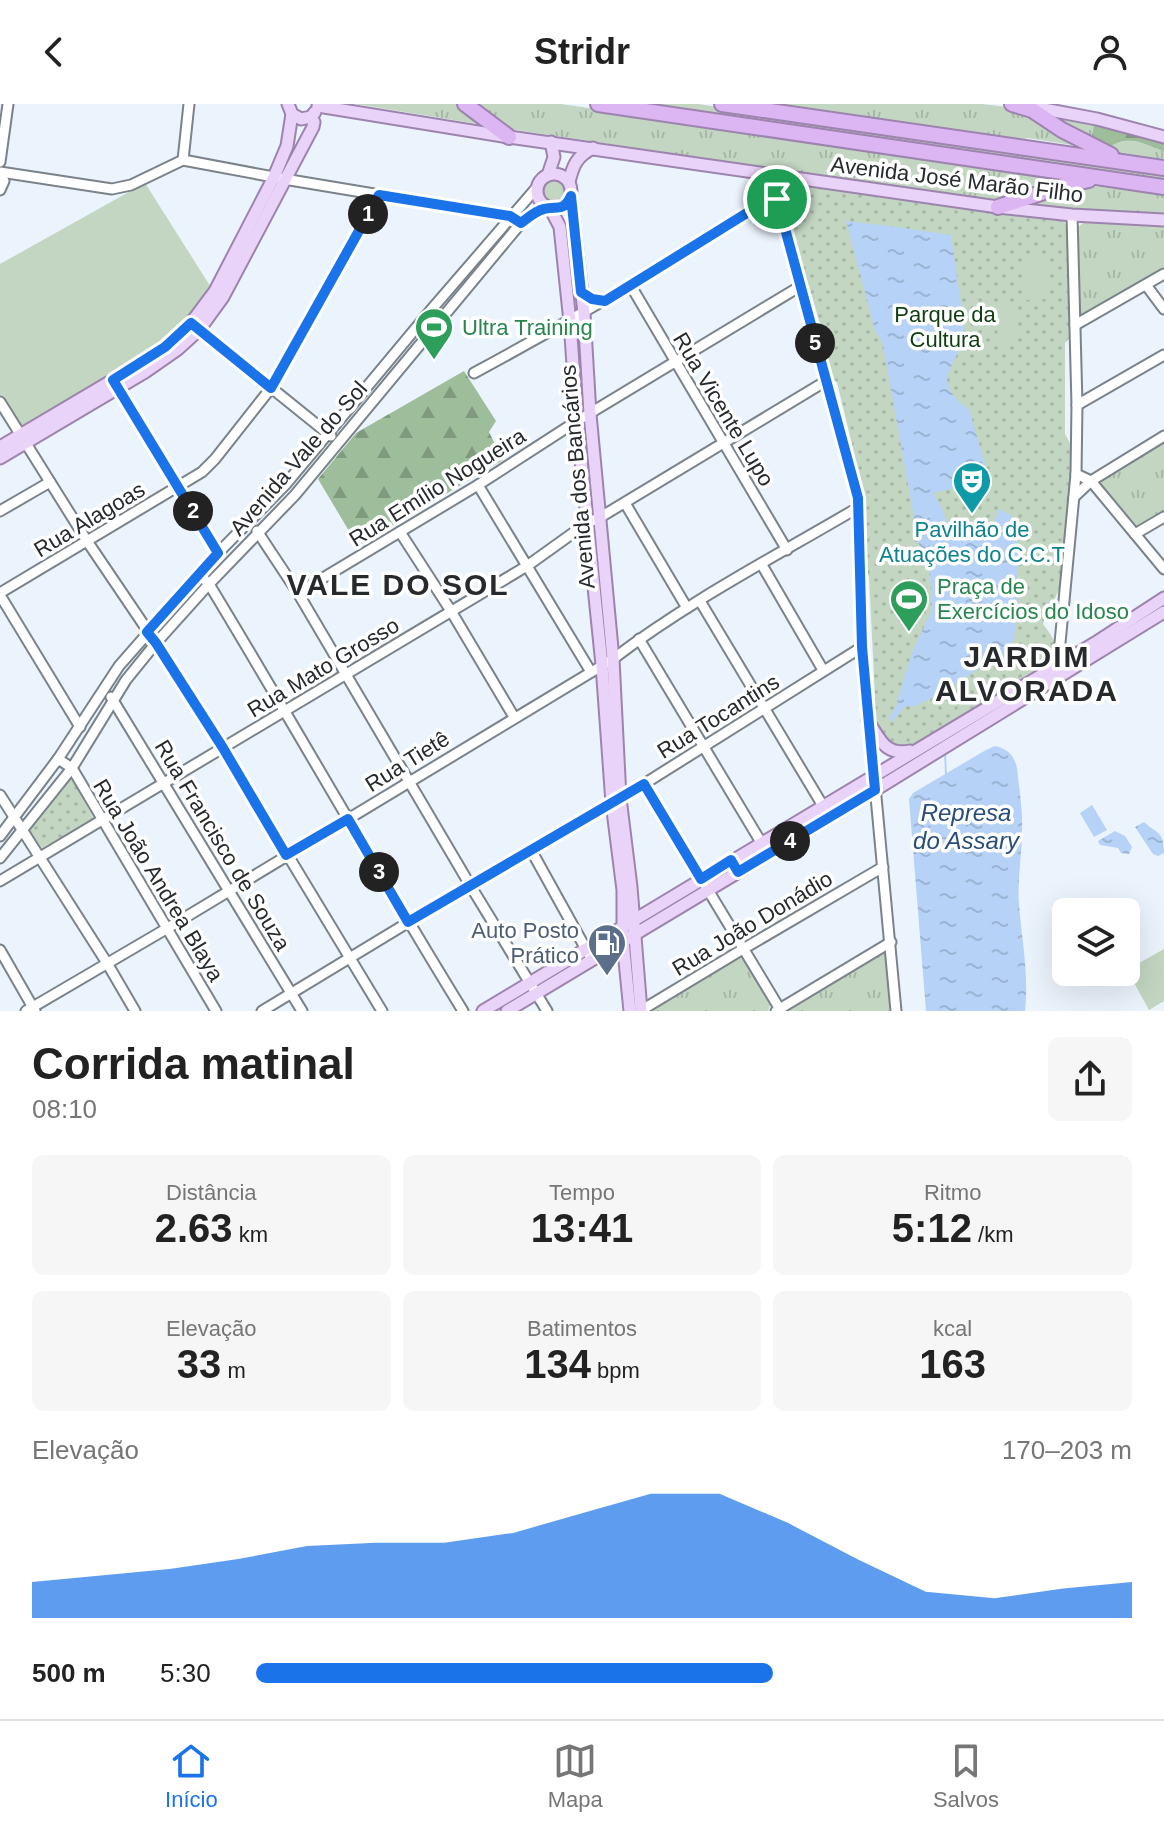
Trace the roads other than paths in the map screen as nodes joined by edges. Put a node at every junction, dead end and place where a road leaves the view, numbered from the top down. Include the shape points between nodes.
1 (8, 104) edge
2 (189, 104) edge
3 (277, 104) edge
4 (465, 104) edge
5 (598, 104) edge
6 (722, 104) edge
7 (1011, 104) edge
8 (290, 109) edge
9 (315, 109) edge
10 (509, 137) junction
11 (1164, 137) edge
12 (551, 142) junction
13 (593, 148) junction
14 (183, 160) junction
15 (0, 162) edge
16 (1130, 163) junction
17 (1164, 168) edge
18 (0, 172) edge
19 (548, 175) junction
20 (279, 178) junction
21 (1106, 178) junction
22 (799, 179) junction
23 (569, 182) junction
24 (538, 186) junction
25 (1164, 187) edge
26 (0, 190) edge
27 (379, 195) junction
28 (571, 196) junction
29 (777, 199) junction
30 (998, 207) junction
31 (548, 208) junction
32 (1072, 215) junction
33 (510, 216) junction
34 (1164, 220) edge
35 (521, 223) junction
36 (463, 273) junction
37 (1164, 274) edge
38 (473, 281) junction
39 (1146, 285) junction
40 (631, 286) junction
41 (799, 287) junction
42 (581, 292) junction
43 (605, 301) junction
44 (1164, 309) edge
45 (431, 310) junction
46 (584, 313) junction
47 (441, 318) junction
48 (570, 322) junction
49 (1075, 325) junction
50 (195, 326) junction
51 (1164, 355) edge
52 (675, 363) junction
53 (474, 373) dead end
54 (826, 381) junction
55 (116, 384) junction
56 (271, 388) junction
57 (0, 402) edge
58 (1077, 405) junction
59 (590, 414) junction
60 (577, 421) junction
61 (327, 433) junction
62 (1164, 436) edge
63 (22, 439) junction
64 (338, 442) junction
65 (723, 442) junction
66 (0, 447) edge
67 (0, 458) edge
68 (1076, 474) junction
69 (1091, 481) junction
70 (50, 482) junction
71 (478, 485) junction
72 (178, 486) junction
73 (1074, 497) junction
74 (625, 503) junction
75 (859, 507) junction
76 (0, 511) edge
77 (1164, 517) edge
78 (599, 518) junction
79 (251, 521) junction
80 (587, 523) junction
81 (400, 532) junction
82 (258, 533) junction
83 (1135, 534) junction
84 (87, 541) junction
85 (787, 550) junction
86 (218, 553) junction
87 (762, 565) junction
88 (527, 566) junction
89 (1164, 569) edge
90 (199, 574) junction
91 (209, 584) junction
92 (298, 593) junction
93 (0, 594) edge
94 (1164, 599) edge
95 (700, 601) junction
96 (687, 608) junction
97 (451, 611) junction
98 (1164, 612) edge
99 (147, 632) junction
100 (639, 639) junction
101 (156, 643) junction
102 (1061, 643) junction
103 (862, 647) junction
104 (1075, 654) junction
105 (607, 662) junction
106 (1058, 664) junction
107 (823, 670) junction
108 (591, 672) junction
109 (346, 674) junction
110 (102, 691) junction
111 (113, 698) junction
112 (765, 709) junction
113 (286, 711) junction
114 (514, 717) junction
115 (868, 721) junction
116 (80, 727) junction
117 (705, 746) junction
118 (223, 748) junction
119 (914, 750) junction
120 (58, 759) junction
121 (72, 768) junction
122 (873, 774) junction
123 (409, 780) junction
124 (164, 784) junction
125 (644, 784) junction
126 (875, 790) junction
127 (0, 795) edge
128 (616, 800) junction
129 (822, 805) junction
130 (829, 817) junction
131 (14, 818) junction
132 (348, 819) junction
133 (103, 821) junction
134 (796, 821) junction
135 (22, 830) junction
136 (803, 833) junction
137 (0, 836) edge
138 (761, 842) junction
139 (531, 850) junction
140 (768, 854) junction
141 (286, 855) junction
142 (40, 856) junction
143 (0, 858) edge
144 (731, 860) junction
145 (883, 867) junction
146 (738, 872) junction
147 (701, 879) junction
148 (0, 881) edge
149 (470, 885) junction
150 (229, 890) junction
151 (707, 890) junction
152 (670, 897) junction
153 (675, 910) junction
154 (408, 922) junction
155 (628, 922) junction
156 (166, 929) junction
157 (628, 938) junction
158 (891, 942) junction
159 (587, 948) junction
160 (743, 949) junction
161 (0, 950) edge
162 (351, 957) junction
163 (592, 960) junction
164 (107, 963) junction
165 (562, 970) junction
166 (534, 988) junction
167 (291, 992) junction
168 (503, 1008) edge
169 (31, 1010) edge
170 (779, 1010) edge
171 (135, 1011) edge
172 (216, 1011) edge
173 (262, 1011) edge
174 (302, 1011) edge
175 (382, 1011) edge
176 (463, 1011) edge
177 (483, 1011) edge
178 (547, 1011) edge
179 (630, 1011) edge
180 (641, 1011) edge
181 (896, 1011) edge

1 - 15 street
2 - 14 street
3 - 8 main road
4 - 10 highway
5 - 21 highway
6 - 16 highway
7 - 11 main road
7 - 16 highway
8 - 9 main road, Avenida José Marão Filho via 301,119
8 - 20 main road
9 - 10 main road, Avenida José Marão Filho
9 - 20 main road via 313,127
10 - 12 main road, Avenida José Marão Filho
12 - 13 main road, Avenida José Marão Filho
12 - 19 main road via 554,157
13 - 22 main road, Avenida José Marão Filho
13 - 23 main road via 577,159
14 - 18 street via 112,189
14 - 20 street
16 - 17 highway
18 - 26 street
19 - 23 main road
19 - 24 main road
20 - 27 street
20 - 50 main road
21 - 25 highway
21 - 30 highway
22 - 29 street via 788,183
22 - 30 main road, Avenida José Marão Filho
23 - 28 main road
24 - 31 main road via 537,196
24 - 33 street, Avenida Vale do Sol
27 - 33 street
27 - 56 street, Rua Alagoas
28 - 31 main road via 566,205
28 - 42 main road, Avenida dos Bancários
29 - 40 street
29 - 41 street
30 - 32 main road, Avenida José Marão Filho
31 - 35 street, Avenida Vale do Sol
31 - 48 main road, Avenida dos Bancários via 560,227
32 - 34 main road, Avenida José Marão Filho
32 - 49 street
33 - 35 street
33 - 36 street, Avenida Vale do Sol
35 - 38 street, Avenida Vale do Sol
36 - 38 street
36 - 45 street, Avenida Vale do Sol
37 - 39 street
38 - 47 street, Avenida Vale do Sol
39 - 44 street
39 - 49 street
40 - 43 street
40 - 52 street, Rua Vicente Lupo
41 - 52 street, Rua Emílio Nogueira
41 - 54 street
42 - 43 main road
42 - 46 main road, Avenida dos Bancários
43 - 46 street
45 - 47 street
45 - 61 street, Avenida Vale do Sol
46 - 48 street
46 - 59 main road, Avenida dos Bancários
47 - 64 street, Avenida Vale do Sol
48 - 53 street
48 - 60 main road, Avenida dos Bancários
49 - 58 street
50 - 55 main road
50 - 56 street
51 - 58 street
52 - 59 street, Rua Emílio Nogueira
52 - 65 street, Rua Vicente Lupo
54 - 65 street, Rua Mato Grosso
54 - 75 street
55 - 63 main road
55 - 72 street
56 - 61 street
56 - 72 street, Rua Alagoas via 215,459
57 - 63 street
58 - 68 street
59 - 60 street, Rua Emílio Nogueira
59 - 78 main road, Avenida dos Bancários
60 - 71 street, Rua Emílio Nogueira
60 - 80 main road, Avenida dos Bancários
61 - 64 street
61 - 79 street, Avenida Vale do Sol
62 - 69 street
63 - 66 main road
63 - 67 main road
63 - 70 street
64 - 82 street, Avenida Vale do Sol
65 - 74 street, Rua Mato Grosso
65 - 85 street, Rua Vicente Lupo
68 - 69 street
68 - 73 street
69 - 73 street
69 - 83 street
70 - 76 street
70 - 84 street
71 - 81 street, Rua Emílio Nogueira
71 - 88 street
72 - 84 street, Rua Alagoas
72 - 86 street
73 - 102 street
74 - 78 street, Rua Mato Grosso
74 - 96 street
75 - 85 street, Rua Tietê
75 - 103 street
77 - 83 street
78 - 80 street, Rua Mato Grosso
78 - 105 main road, Avenida dos Bancários
79 - 82 street
79 - 86 street, Avenida Vale do Sol
80 - 88 street, Rua Mato Grosso
80 - 105 main road, Avenida dos Bancários
81 - 92 street, Rua Emílio Nogueira
81 - 97 street
82 - 91 street, Avenida Vale do Sol
82 - 92 street
83 - 89 street
84 - 93 street, Rua Alagoas
84 - 99 street
85 - 87 street, Rua Tietê
86 - 90 street, Avenida Vale do Sol
87 - 95 street, Rua Tietê
87 - 107 street
88 - 97 street, Rua Mato Grosso
88 - 108 street
90 - 91 street
90 - 99 street, Avenida Vale do Sol
91 - 101 street, Avenida Vale do Sol
91 - 113 street
92 - 109 street
93 - 116 street
94 - 104 main road
95 - 96 street, Rua Tietê
95 - 112 street
96 - 100 street, Rua Tietê
97 - 109 street, Rua Mato Grosso
97 - 114 street
98 - 126 main road
99 - 101 street
99 - 110 street, Avenida Vale do Sol
100 - 105 street, Rua Tietê
100 - 117 street
101 - 111 street, Avenida Vale do Sol
101 - 118 street
102 - 104 street
102 - 106 street
103 - 107 street, Rua Tocantins
103 - 115 street
104 - 106 main road
105 - 108 street, Rua Tietê
105 - 128 main road
106 - 119 main road
107 - 112 street, Rua Tocantins
108 - 114 street, Rua Tietê
109 - 113 street, Rua Mato Grosso
109 - 123 street
110 - 111 street
110 - 116 street, Avenida Vale do Sol
111 - 121 street, Avenida Vale do Sol
111 - 124 street, Rua Francisco de Souza
112 - 117 street, Rua Tocantins
112 - 129 street
113 - 118 street, Rua Mato Grosso
113 - 132 street
114 - 123 street, Rua Tietê
115 - 119 main road via 890,751
115 - 122 street
116 - 120 street, Avenida Vale do Sol
117 - 125 street, Rua Tocantins
117 - 138 street
118 - 124 street, Rua Mato Grosso
118 - 141 street
119 - 122 main road
120 - 121 street
120 - 131 street, Avenida Vale do Sol
121 - 133 street, Rua João Andrea Blaya
121 - 135 street, Avenida Vale do Sol
122 - 126 street
122 - 129 main road
123 - 132 street, Rua Tietê
123 - 149 street
124 - 133 street, Rua Mato Grosso
124 - 150 street, Rua Francisco de Souza
125 - 128 street, Rua Tocantins
125 - 147 street
126 - 130 main road
126 - 145 street
127 - 131 street
128 - 139 street, Rua Tocantins
128 - 155 main road
129 - 130 street
129 - 134 main road
130 - 136 main road
131 - 135 street
131 - 137 street, Avenida Vale do Sol
132 - 141 street, Rua Tietê
132 - 154 street
133 - 142 street, Rua Mato Grosso
133 - 156 street, Rua João Andrea Blaya
134 - 136 main road
134 - 138 main road
135 - 142 street
135 - 143 street, Avenida Vale do Sol
136 - 140 main road
138 - 140 street
138 - 144 main road
139 - 149 street, Rua Tocantins
139 - 159 street
140 - 146 main road
141 - 150 street, Rua Tietê
141 - 162 street
142 - 148 street, Rua Mato Grosso
142 - 164 street
144 - 146 main road
144 - 147 main road
145 - 158 street
145 - 160 street, Rua João Donádio
146 - 151 main road
147 - 151 street
147 - 152 main road
149 - 154 street, Rua Tocantins
149 - 166 street
150 - 156 street, Rua Tietê
150 - 167 street, Rua Francisco de Souza
151 - 153 main road
151 - 160 street
152 - 153 main road
152 - 155 main road
153 - 157 main road
154 - 162 street, Rua Tocantins
154 - 176 street
155 - 157 main road
155 - 159 main road
156 - 164 street, Rua Tietê
156 - 172 street, Rua João Andrea Blaya
157 - 163 main road
157 - 179 main road
157 - 180 main road
158 - 170 street
158 - 181 street
159 - 163 street
159 - 165 main road
160 - 170 street
160 - 180 street, Rua João Donádio
161 - 169 street
162 - 167 street, Rua Tocantins
162 - 175 street
163 - 165 main road
164 - 169 street, Rua Tietê
164 - 171 street
165 - 166 main road
166 - 168 main road
166 - 178 street
167 - 173 street, Rua Tocantins
167 - 174 street, Rua Francisco de Souza
168 - 177 main road

